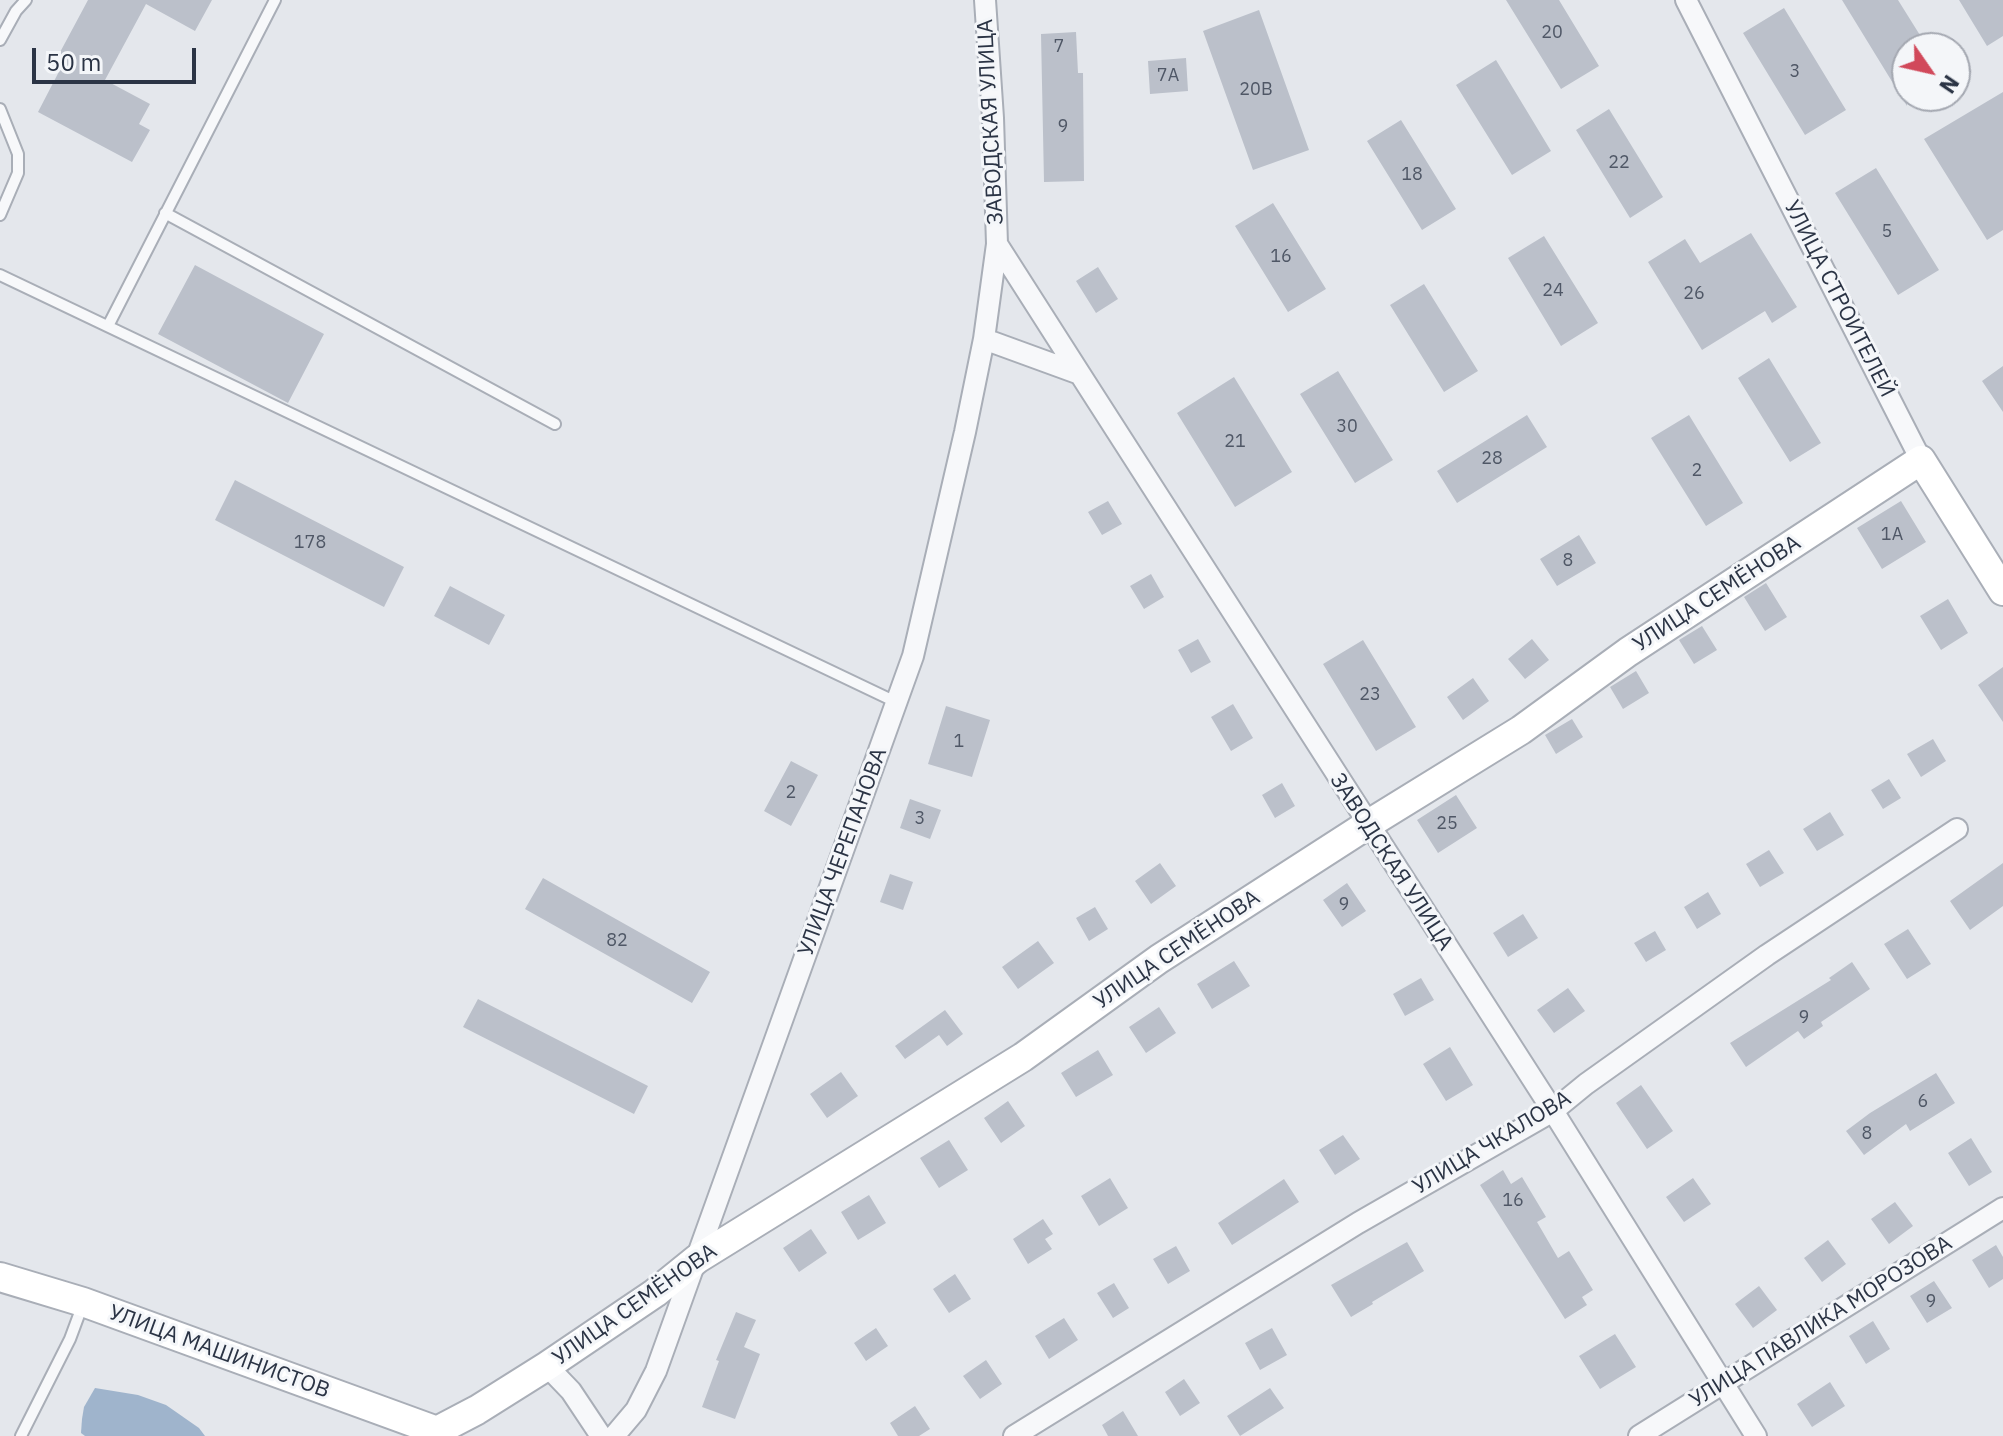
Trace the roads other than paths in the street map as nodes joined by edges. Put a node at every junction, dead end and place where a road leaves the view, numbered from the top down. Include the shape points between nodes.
1 (26, 0) edge
2 (275, 0) edge
3 (985, 0) edge
4 (1686, 0) edge
5 (0, 40) edge
6 (0, 109) edge
7 (165, 213) junction
8 (0, 215) edge
9 (997, 244) junction
10 (0, 275) edge
11 (108, 326) junction
12 (984, 339) junction
13 (1080, 374) junction
14 (555, 424) dead end
15 (1921, 460) junction
16 (2003, 591) edge
17 (898, 703) junction
18 (1367, 825) junction
19 (1957, 829) dead end
20 (1553, 1111) junction
21 (2003, 1208) edge
22 (697, 1259) junction
23 (0, 1277) edge
24 (83, 1302) junction
25 (547, 1366) junction
26 (1722, 1384) junction
27 (433, 1433) edge
28 (21, 1436) edge
29 (601, 1436) edge
30 (614, 1436) edge
31 (1014, 1436) edge
32 (1639, 1436) edge
33 (1756, 1436) edge

1 - 5 lane
2 - 7 lane
3 - 9 street, ЗАВОДСКАЯ УЛИЦА
4 - 15 street, УЛИЦА СТРОИТЕЛЕЙ
6 - 8 lane via 18,154 18,173
7 - 11 lane
7 - 14 lane
9 - 12 street, УЛИЦА ЧЕРЕПАНОВА
9 - 13 street, ЗАВОДСКАЯ УЛИЦА
10 - 11 lane
11 - 17 lane
12 - 13 street
12 - 17 street, УЛИЦА ЧЕРЕПАНОВА
13 - 18 street, ЗАВОДСКАЯ УЛИЦА
15 - 16 street, УЛИЦА СТРОИТЕЛЕЙ
15 - 18 street, УЛИЦА СЕМЁНОВА via 1628,652 1521,730
17 - 22 street, УЛИЦА ЧЕРЕПАНОВА
18 - 20 street, ЗАВОДСКАЯ УЛИЦА
18 - 22 street, УЛИЦА СЕМЁНОВА via 1159,959 1023,1057
19 - 20 street, УЛИЦА ЧКАЛОВА via 1767,955
20 - 26 street, ЗАВОДСКАЯ УЛИЦА
20 - 31 street, УЛИЦА ЧКАЛОВА via 1358,1223
21 - 26 street, УЛИЦА ПАВЛИКА МОРОЗОВА
22 - 25 street, УЛИЦА СЕМЁНОВА
22 - 30 street, УЛИЦА ЧЕРЕПАНОВА via 656,1371 636,1410
23 - 24 street, УЛИЦА МАШИНИСТОВ
24 - 27 street, УЛИЦА МАШИНИСТОВ
24 - 28 lane
25 - 27 street, УЛИЦА СЕМЁНОВА
25 - 29 street
26 - 32 street, УЛИЦА ПАВЛИКА МОРОЗОВА
26 - 33 street, ЗАВОДСКАЯ УЛИЦА

